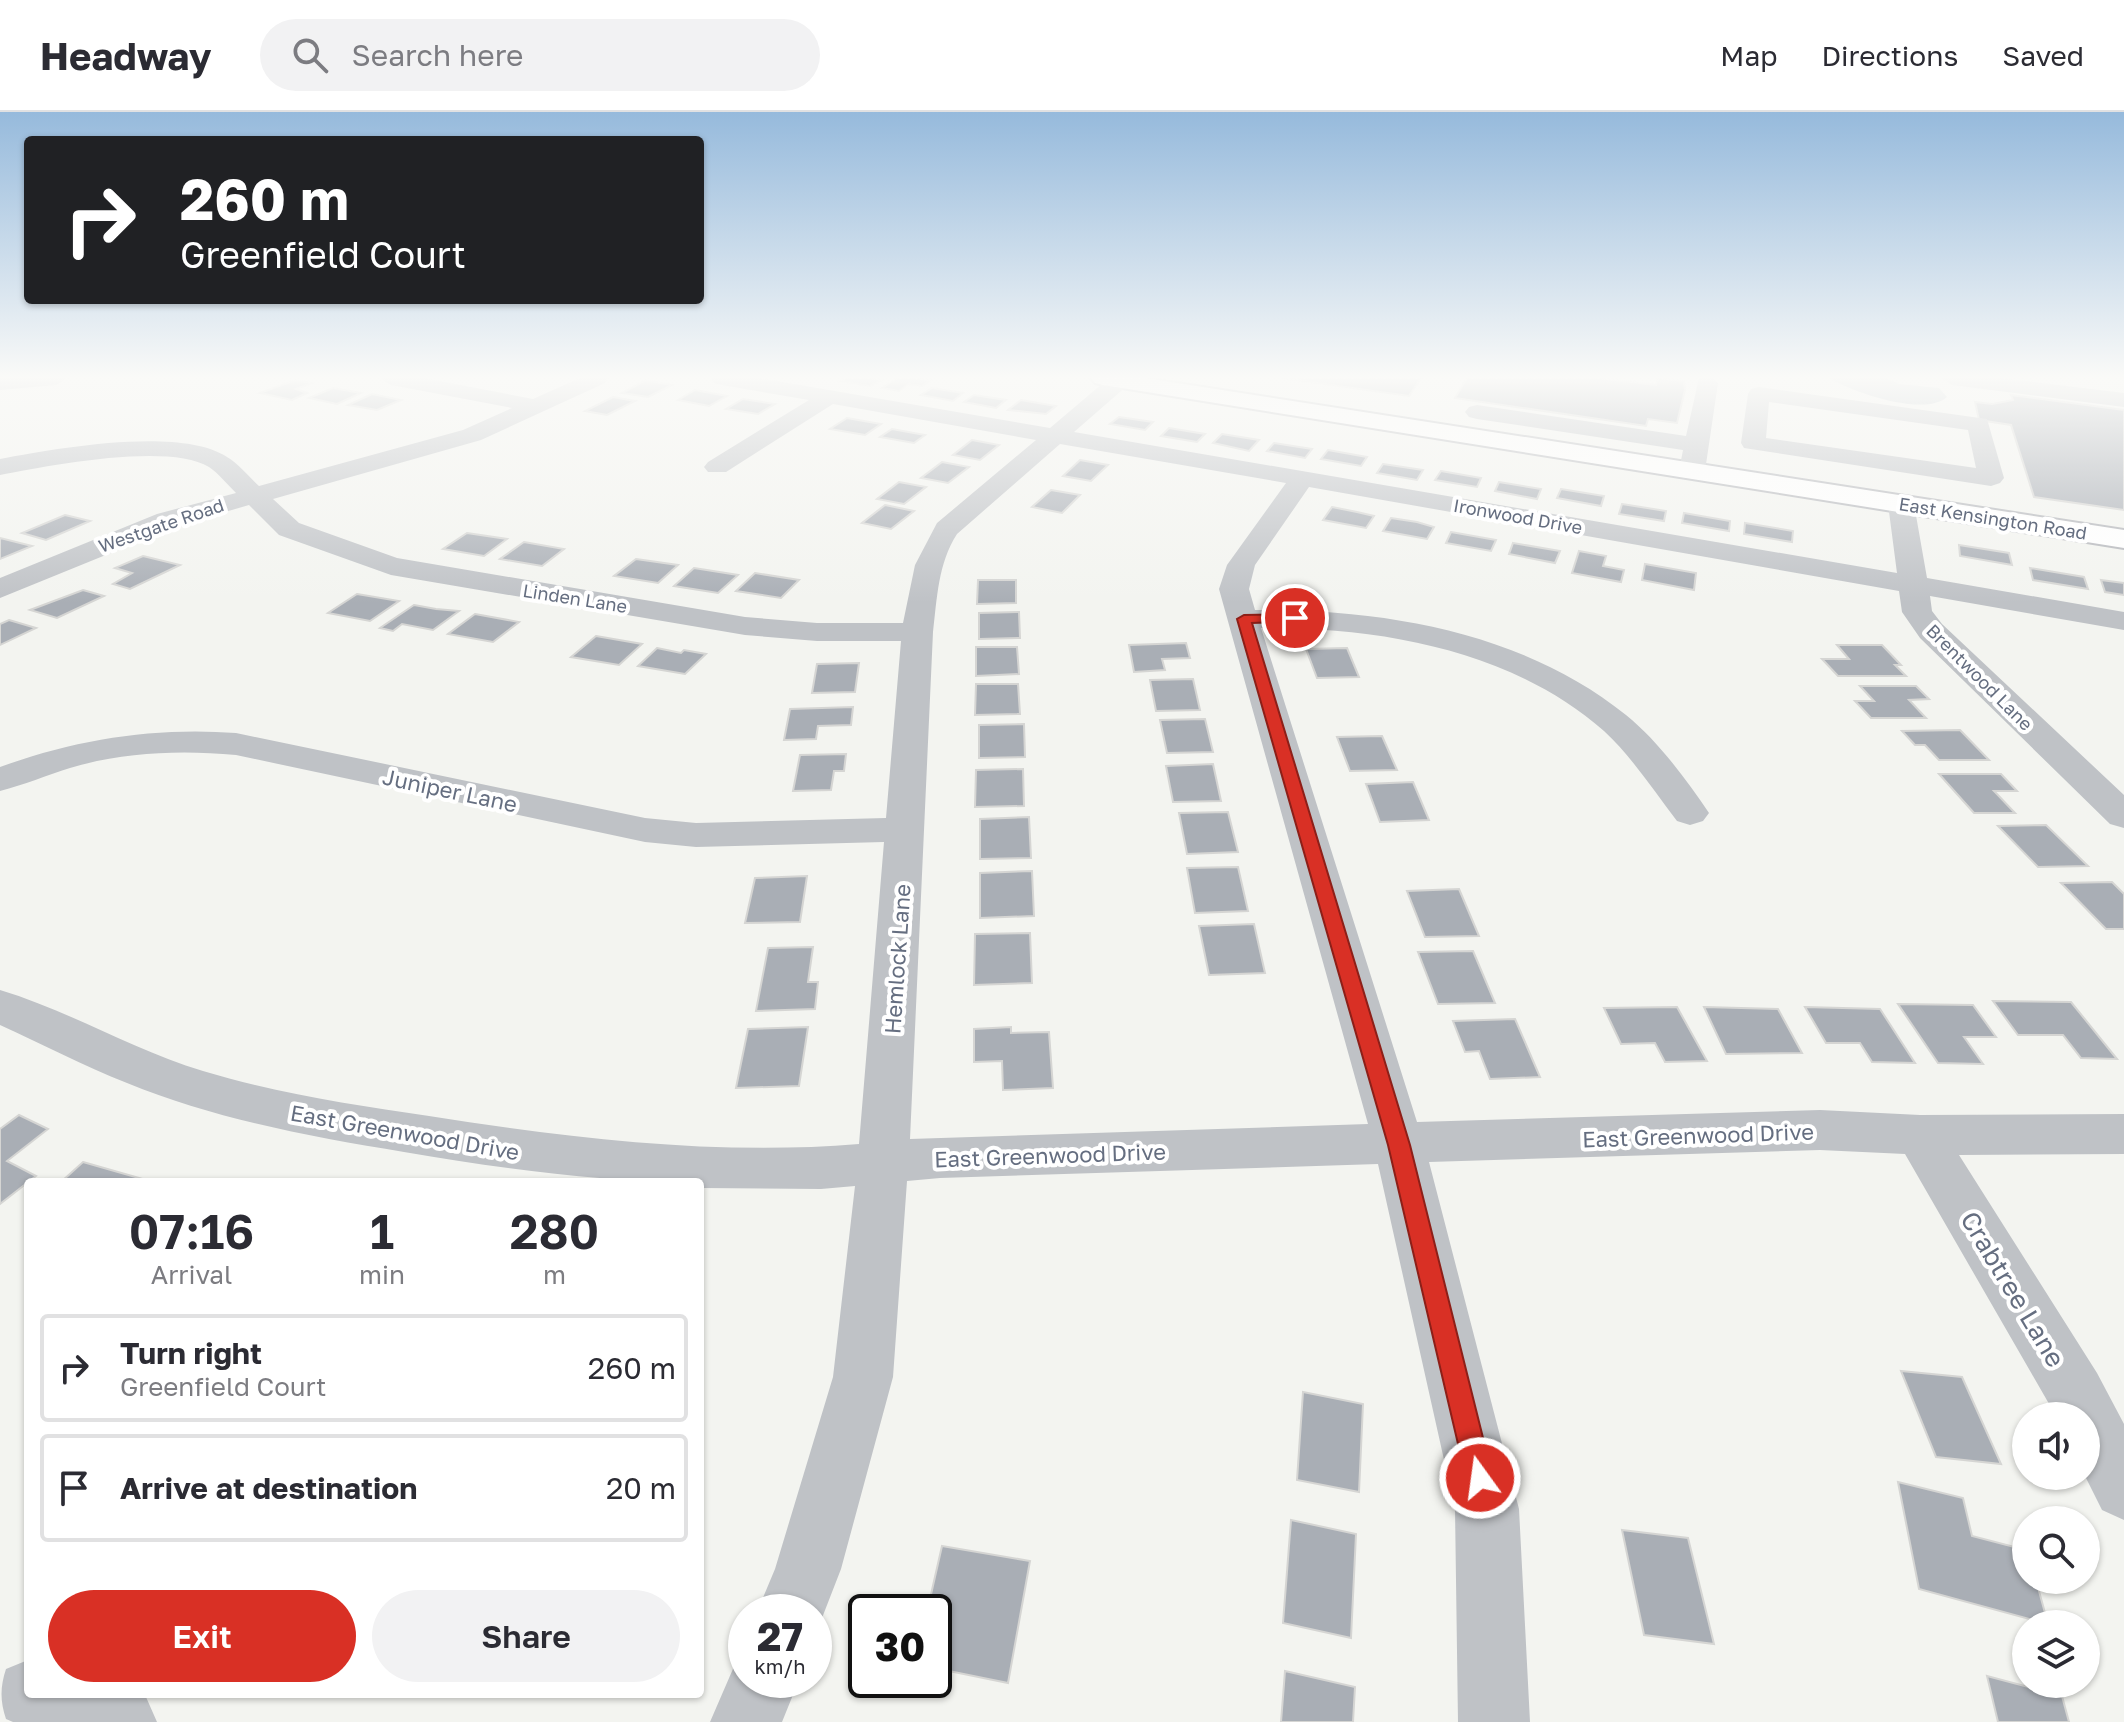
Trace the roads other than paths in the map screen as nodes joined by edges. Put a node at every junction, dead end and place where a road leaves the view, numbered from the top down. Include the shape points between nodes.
1 (83, 453) edge
2 (193, 453) edge
3 (414, 453) edge
4 (739, 453) edge
5 (1034, 453) edge
6 (1153, 453) edge
7 (1658, 453) edge
8 (1671, 453) edge
9 (1695, 453) edge
10 (1822, 453) edge
11 (1985, 453) edge
12 (1694, 458) junction
13 (0, 467) edge
14 (717, 467) dead end
15 (1302, 479) junction
16 (253, 496) junction
17 (1901, 504) junction
18 (2124, 539) edge
19 (1913, 584) junction
20 (0, 589) edge
21 (1244, 619) junction
22 (2124, 621) edge
23 (917, 632) junction
24 (0, 780) edge
25 (1690, 813) dead end
26 (2124, 816) edge
27 (906, 829) junction
28 (0, 1006) edge
29 (2124, 1134) edge
30 (1920, 1135) junction
31 (1399, 1145) junction
32 (883, 1162) junction
33 (2124, 1488) edge
34 (798, 1594) edge
35 (0, 1685) edge
36 (24, 1692) edge
37 (42, 1698) edge
38 (756, 1698) edge
39 (121, 1722) edge
40 (746, 1722) edge
41 (1494, 1722) edge

1 - 13 street, Linden Lane
2 - 16 street, Linden Lane via 218,462
3 - 16 street, Westgate Road
4 - 14 street
5 - 23 street, Hemlock Lane via 939,540
6 - 15 street, Ironwood Drive
7 - 12 main road, East Kensington Road
8 - 12 street
9 - 12 street
10 - 11 street via 1991,478
12 - 17 main road, East Kensington Road
15 - 19 street, Ironwood Drive
15 - 21 street via 1241,565 1234,589
16 - 20 street, Westgate Road via 136,530
16 - 23 street, Linden Lane via 289,529 391,566 745,626
17 - 18 main road, East Kensington Road
17 - 19 street, Brentwood Lane
19 - 22 street, Ironwood Drive
19 - 26 street, Brentwood Lane via 1917,612 1931,631
21 - 25 street via 1312,618 1380,626 1433,637 1526,669 1615,723
21 - 31 street
23 - 27 street, Hemlock Lane
24 - 27 street, Juniper Lane via 96,750 163,740 204,741 645,830 696,835
27 - 32 street, Hemlock Lane
28 - 32 street, East Greenwood Drive via 169,1079 332,1121 539,1154 643,1163 775,1168
29 - 30 street, East Greenwood Drive
30 - 31 street, East Greenwood Drive via 1820,1130
30 - 33 street, Crabtree Lane via 2076,1393
31 - 32 street, East Greenwood Drive
31 - 41 street via 1487,1509
32 - 34 street, Hemlock Lane via 863,1377
35 - 36 street
37 - 39 street
38 - 40 street

